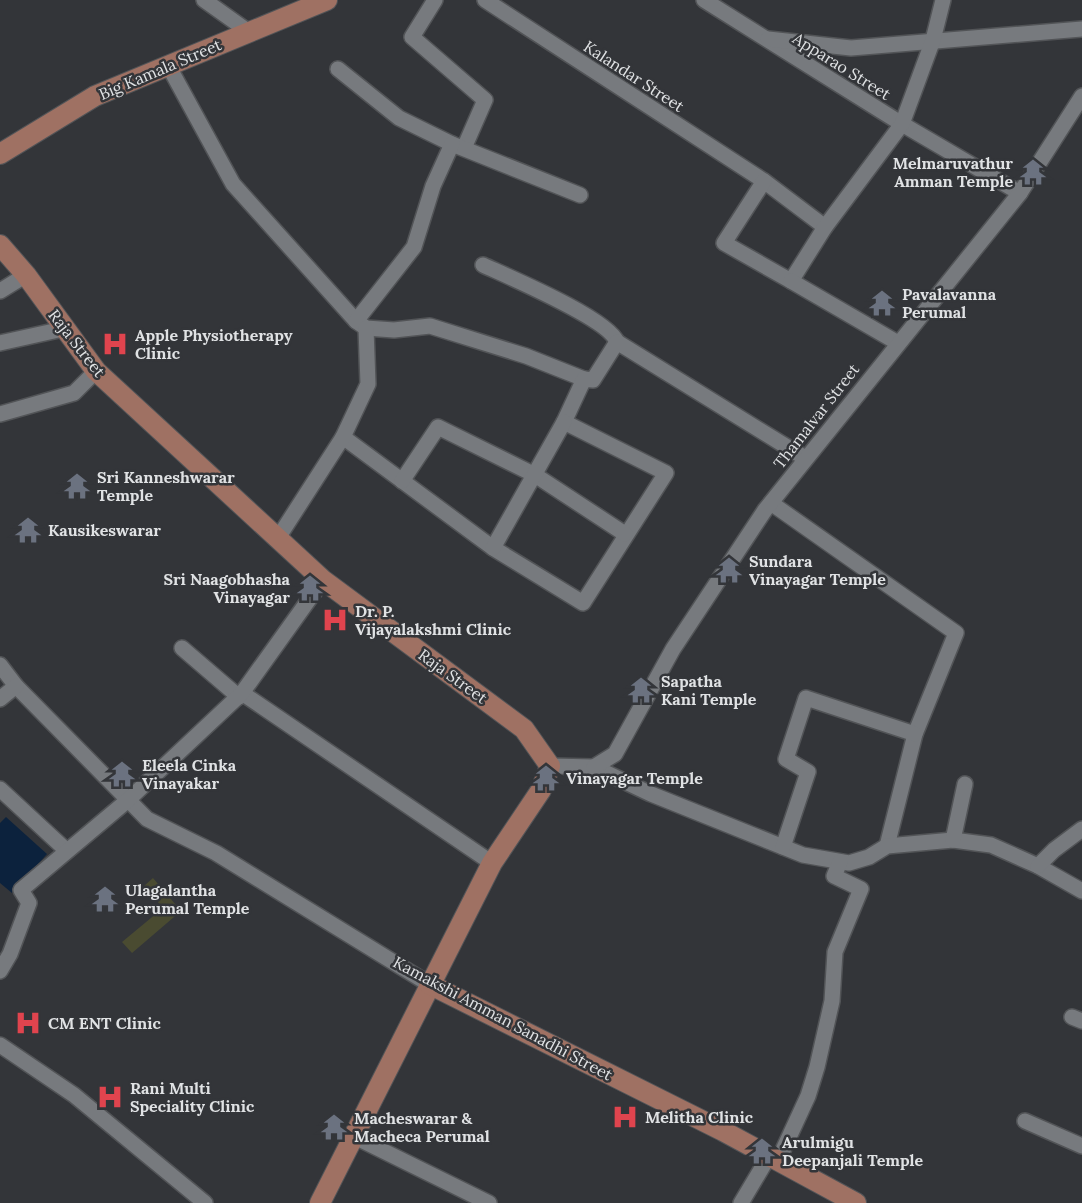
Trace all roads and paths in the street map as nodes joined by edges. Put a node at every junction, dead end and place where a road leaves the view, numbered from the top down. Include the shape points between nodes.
1 (204, 0) edge
2 (327, 0) edge
3 (435, 0) edge
4 (485, 0) edge
5 (943, 0) edge
6 (711, 2) edge
7 (1082, 29) edge
8 (249, 32) junction
9 (764, 38) junction
10 (933, 40) junction
11 (168, 65) junction
12 (338, 69) dead end
13 (1082, 96) edge
14 (902, 124) junction
15 (458, 146) junction
16 (0, 154) edge
17 (764, 181) junction
18 (1020, 193) junction
19 (580, 195) dead end
20 (825, 227) junction
21 (0, 245) edge
22 (483, 265) dead end
23 (26, 275) junction
24 (791, 281) junction
25 (0, 291) edge
26 (361, 325) junction
27 (63, 328) junction
28 (617, 342) junction
29 (0, 343) edge
30 (898, 343) junction
31 (96, 371) junction
32 (584, 379) junction
33 (0, 414) edge
34 (564, 422) junction
35 (343, 437) junction
36 (805, 458) junction
37 (535, 475) junction
38 (402, 481) junction
39 (771, 503) junction
40 (625, 534) junction
41 (278, 538) junction
42 (493, 548) junction
43 (323, 580) junction
44 (183, 648) dead end
45 (0, 665) edge
46 (16, 686) junction
47 (240, 695) junction
48 (0, 699) edge
49 (915, 734) junction
50 (550, 766) junction
51 (594, 768) junction
52 (965, 784) dead end
53 (0, 789) edge
54 (128, 800) junction
55 (1082, 828) edge
56 (952, 840) junction
57 (887, 846) junction
58 (783, 847) junction
59 (66, 850) junction
60 (840, 862) junction
61 (492, 863) junction
62 (1038, 866) junction
63 (1082, 891) edge
64 (0, 971) edge
65 (429, 984) junction
66 (0, 1045) edge
67 (1024, 1121) dead end
68 (355, 1137) junction
69 (1082, 1146) edge
70 (773, 1159) junction
71 (205, 1203) edge
72 (320, 1203) edge
73 (489, 1203) edge
74 (741, 1203) edge
75 (856, 1203) edge

1 - 8 street
2 - 8 main road, Big Kamala Street
3 - 15 street via 412,37 485,100
4 - 17 street, Kalandar Street
5 - 10 street
6 - 9 street, Apparao Street
7 - 10 street, Apparao Street
8 - 11 main road, Big Kamala Street
9 - 10 street, Apparao Street via 850,48
9 - 14 street, Apparao Street
10 - 14 street, Apparao Street
11 - 16 main road, Big Kamala Street via 95,96
11 - 26 street via 233,184
12 - 15 street via 399,118
13 - 18 street, Thamalvar Street
14 - 18 street, Apparao Street
14 - 20 street
15 - 19 street
15 - 26 street via 433,186 414,247
17 - 20 street, Kalandar Street
17 - 24 street via 723,243
18 - 30 street, Thamalvar Street
20 - 24 street
21 - 23 main road, Raja Street
22 - 28 street via 574,309 612,333
23 - 25 street
23 - 27 main road, Raja Street
24 - 30 street
26 - 32 street via 394,330 430,326
26 - 35 street via 368,384
27 - 29 street
27 - 31 main road, Raja Street
28 - 32 street via 593,380
28 - 36 street
30 - 36 street, Thamalvar Street
31 - 33 street via 74,393
31 - 41 main road, Raja Street
32 - 34 street
34 - 37 street
34 - 40 street via 666,472
35 - 38 street
35 - 41 street
36 - 39 street, Thamalvar Street
37 - 38 street via 438,427
37 - 40 street
37 - 42 street
38 - 42 street
39 - 49 street via 956,633
39 - 51 street, Thamalvar Street via 673,649 615,754
40 - 42 street via 583,603
41 - 43 main road, Raja Street
43 - 47 street
43 - 50 main road, Raja Street via 524,729
44 - 47 street
45 - 46 street, Kamakshi Amman Sanadhi Street
46 - 48 street
46 - 54 street, Kamakshi Amman Sanadhi Street
47 - 54 street
47 - 61 street
49 - 57 street
49 - 58 street via 806,698 786,759 808,772
50 - 51 street
50 - 61 main road via 541,790
51 - 58 street
52 - 56 street
53 - 59 street
54 - 59 street
54 - 65 street, Kamakshi Amman Sanadhi Street via 147,819 216,853
55 - 62 street
56 - 57 street
56 - 62 street via 991,845
57 - 60 street via 869,857
58 - 60 street
59 - 64 street via 21,890 29,903
60 - 70 street via 834,876 861,889 835,952 832,1000 808,1096
61 - 65 main road
62 - 63 street
65 - 68 main road
65 - 70 main road, Kamakshi Amman Sanadhi Street
66 - 71 street via 74,1095
67 - 69 street
68 - 72 main road
68 - 73 street
70 - 74 street
70 - 75 main road, Kamakshi Amman Sanadhi Street

